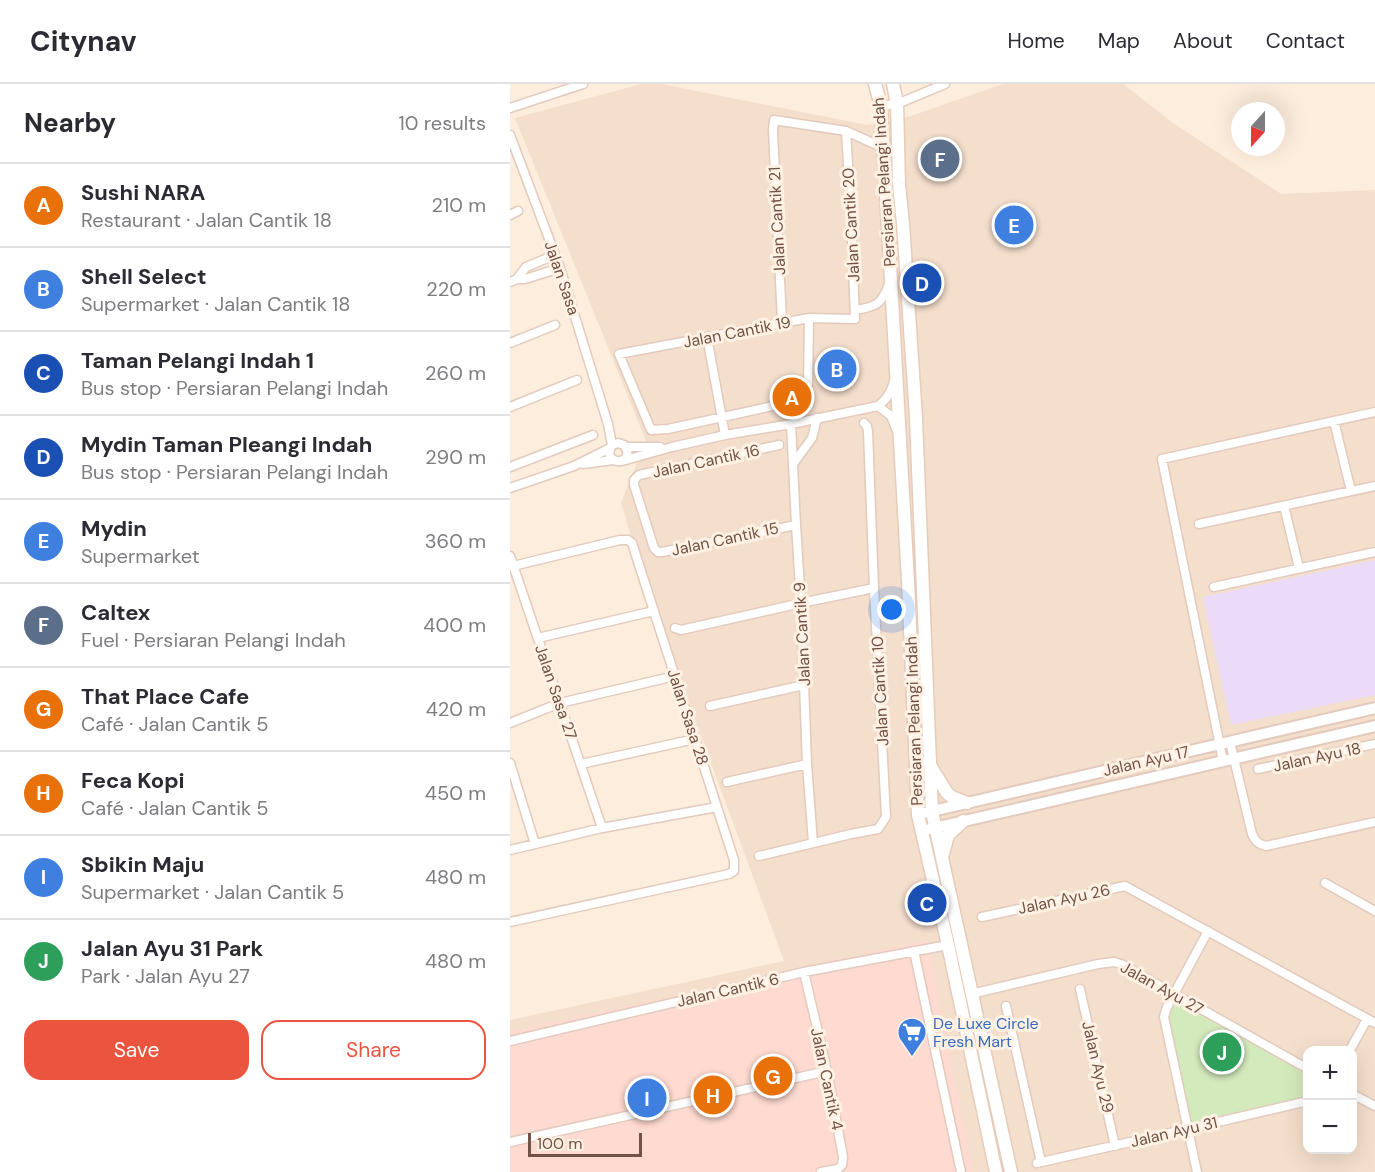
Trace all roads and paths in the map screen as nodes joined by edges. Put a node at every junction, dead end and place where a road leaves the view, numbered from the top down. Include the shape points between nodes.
1 (583, 84) edge
2 (875, 84) edge
3 (893, 84) edge
4 (919, 84) edge
5 (945, 84) edge
6 (931, 86) edge
7 (916, 96) junction
8 (897, 104) junction
9 (881, 106) junction
10 (510, 108) edge
11 (846, 131) junction
12 (510, 135) edge
13 (884, 146) junction
14 (555, 255) junction
15 (560, 268) junction
16 (513, 280) edge
17 (891, 280) junction
18 (855, 314) junction
19 (809, 318) junction
20 (782, 322) junction
21 (555, 325) dead end
22 (707, 337) junction
23 (510, 343) edge
24 (896, 373) junction
25 (577, 380) dead end
26 (878, 406) junction
27 (510, 407) edge
28 (1375, 412) edge
29 (722, 418) junction
30 (817, 418) junction
31 (1334, 421) junction
32 (864, 423) dead end
33 (791, 424) junction
34 (593, 435) dead end
35 (725, 435) junction
36 (901, 440) junction
37 (779, 445) dead end
38 (617, 446) junction
39 (672, 447) junction
40 (617, 460) junction
41 (793, 464) junction
42 (574, 466) junction
43 (510, 467) edge
44 (1375, 486) edge
45 (510, 488) edge
46 (1351, 491) junction
47 (1284, 506) junction
48 (644, 515) joint
49 (1199, 524) dead end
50 (795, 525) junction
51 (1375, 552) edge
52 (510, 556) edge
53 (513, 566) junction
54 (1299, 568) junction
55 (1214, 587) dead end
56 (874, 588) junction
57 (801, 603) junction
58 (654, 610) junction
59 (675, 628) dead end
60 (538, 638) junction
61 (675, 676) junction
62 (804, 685) junction
63 (560, 703) junction
64 (710, 706) dead end
65 (1375, 708) edge
66 (510, 723) edge
67 (1375, 726) edge
68 (696, 739) junction
69 (1225, 743) junction
70 (1375, 744) edge
71 (1229, 760) junction
72 (510, 763) edge
73 (580, 764) junction
74 (807, 764) junction
75 (930, 766) junction
76 (1258, 769) dead end
77 (728, 782) dead end
78 (967, 803) junction
79 (717, 807) junction
80 (932, 812) junction
81 (918, 815) junction
82 (963, 821) junction
83 (1375, 822) edge
84 (602, 828) junction
85 (934, 828) junction
86 (921, 831) junction
87 (813, 843) junction
88 (535, 844) junction
89 (510, 850) edge
90 (759, 856) dead end
91 (942, 858) junction
92 (1325, 883) dead end
93 (1375, 910) edge
94 (982, 917) dead end
95 (510, 922) edge
96 (1208, 931) junction
97 (959, 933) junction
98 (948, 945) junction
99 (914, 951) junction
100 (804, 972) junction
101 (1080, 989) dead end
102 (971, 994) junction
103 (1174, 994) junction
104 (1006, 1006) dead end
105 (1371, 1021) edge
106 (510, 1041) edge
107 (1353, 1046) edge
108 (1303, 1066) edge
109 (827, 1071) junction
110 (1357, 1096) edge
111 (1303, 1102) edge
112 (1375, 1106) edge
113 (1188, 1130) junction
114 (510, 1142) edge
115 (1115, 1146) junction
116 (821, 1172) edge
117 (961, 1172) edge
118 (996, 1172) edge
119 (1011, 1172) edge
120 (1197, 1172) edge

1 - 10 street
2 - 9 main road, Persiaran Pelangi Indah
3 - 8 main road, Persiaran Pelangi Indah
4 - 7 street
5 - 6 street
6 - 7 street
7 - 8 street
8 - 9 street
8 - 75 main road, Persiaran Pelangi Indah
9 - 13 main road, Persiaran Pelangi Indah
11 - 13 street
11 - 18 street, Jalan Cantik 20
11 - 20 street, Jalan Cantik 21 via 774,120
12 - 14 street, Jalan Sasa
13 - 17 main road, Persiaran Pelangi Indah
14 - 15 street, Jalan Sasa
14 - 16 street via 526,267
15 - 16 street
15 - 38 street, Jalan Sasa
17 - 18 street via 880,302
17 - 24 main road, Persiaran Pelangi Indah
18 - 19 street, Jalan Cantik 19
19 - 20 street, Jalan Cantik 19
19 - 29 street via 805,399
20 - 22 street, Jalan Cantik 19
21 - 23 street
22 - 29 street
22 - 29 street, Jalan Cantik 19 via 619,354 651,430
24 - 26 street via 890,395
24 - 36 main road, Persiaran Pelangi Indah
25 - 27 street
26 - 30 street
26 - 36 street via 891,416
28 - 31 street
29 - 35 street
30 - 33 street
30 - 41 street via 812,438
31 - 46 street
31 - 69 street via 1162,459
32 - 56 street, Jalan Cantik 10 via 868,431
33 - 35 street
33 - 41 street, Jalan Cantik 9
34 - 43 street
35 - 39 street
36 - 81 main road, Persiaran Pelangi Indah
37 - 48 street, Jalan Cantik 16 via 639,475 634,485
38 - 39 street
38 - 40 street via 609,454
38 - 40 street via 627,450 627,457
38 - 42 street
39 - 40 street
40 - 42 street
41 - 50 street, Jalan Cantik 9
42 - 45 street
44 - 46 street
46 - 47 street
47 - 49 street
47 - 54 street
48 - 50 street, Jalan Cantik 15 via 658,552
50 - 57 street, Jalan Cantik 9
51 - 54 street
52 - 53 street, Jalan Sasa 27
53 - 58 street, Jalan Sasa 28 via 628,540
53 - 60 street, Jalan Sasa 27
54 - 55 street
56 - 57 street
56 - 87 street, Jalan Cantik 10 via 886,817 878,829
57 - 59 street via 681,630
57 - 62 street, Jalan Cantik 9
58 - 60 street
58 - 61 street, Jalan Sasa 28
60 - 63 street, Jalan Sasa 27
61 - 63 street
61 - 68 street, Jalan Sasa 28
62 - 64 street
62 - 74 street, Jalan Cantik 9
63 - 66 street
63 - 73 street, Jalan Sasa 27
65 - 69 street, Jalan Ayu 17
67 - 71 street, Jalan Ayu 17
68 - 73 street
68 - 79 street, Jalan Sasa 28
69 - 71 street
69 - 78 street, Jalan Ayu 17
70 - 76 street, Jalan Ayu 18
71 - 82 street, Jalan Ayu 17
71 - 83 street via 1252,834 1261,845
72 - 88 street
73 - 84 street, Jalan Sasa 27
74 - 77 street
74 - 87 street, Jalan Cantik 9
75 - 78 main road via 947,793
75 - 80 main road, Persiaran Pelangi Indah
78 - 80 street, Jalan Ayu 17
79 - 84 street
79 - 95 street, Jalan Sasa 28 via 734,860 734,871 729,874
80 - 81 street, Jalan Ayu 17
80 - 85 main road, Persiaran Pelangi Indah
81 - 86 main road, Persiaran Pelangi Indah
82 - 85 street, Jalan Ayu 17
82 - 91 main road via 948,835
84 - 88 street
85 - 86 street, Jalan Ayu 17
85 - 91 main road, Persiaran Pelangi Indah
86 - 98 main road, Persiaran Pelangi Indah
87 - 90 street
88 - 89 street
91 - 97 main road, Persiaran Pelangi Indah
92 - 93 street
94 - 96 street, Jalan Ayu 26 via 1125,886
96 - 103 street
96 - 105 street, Jalan Ayu 26
97 - 98 main road via 954,944
97 - 102 main road, Persiaran Pelangi Indah
98 - 99 street, Jalan Cantik 6
98 - 118 main road, Persiaran Pelangi Indah
99 - 100 street, Jalan Cantik 6
99 - 117 street
100 - 106 street, Jalan Cantik 6
100 - 109 street, Jalan Cantik 4
101 - 115 street, Jalan Ayu 29
102 - 103 street, Jalan Ayu 27 via 1114,962
102 - 119 main road, Persiaran Pelangi Indah
103 - 108 street, Jalan Ayu 27
103 - 113 street via 1164,1017
104 - 115 street, Jalan Ayu 31 via 1039,1162
105 - 107 street
109 - 114 street
109 - 116 street, Jalan Cantik 4 via 843,1157 838,1169
110 - 112 street
111 - 113 street, Jalan Ayu 31
113 - 115 street, Jalan Ayu 31
113 - 120 street

